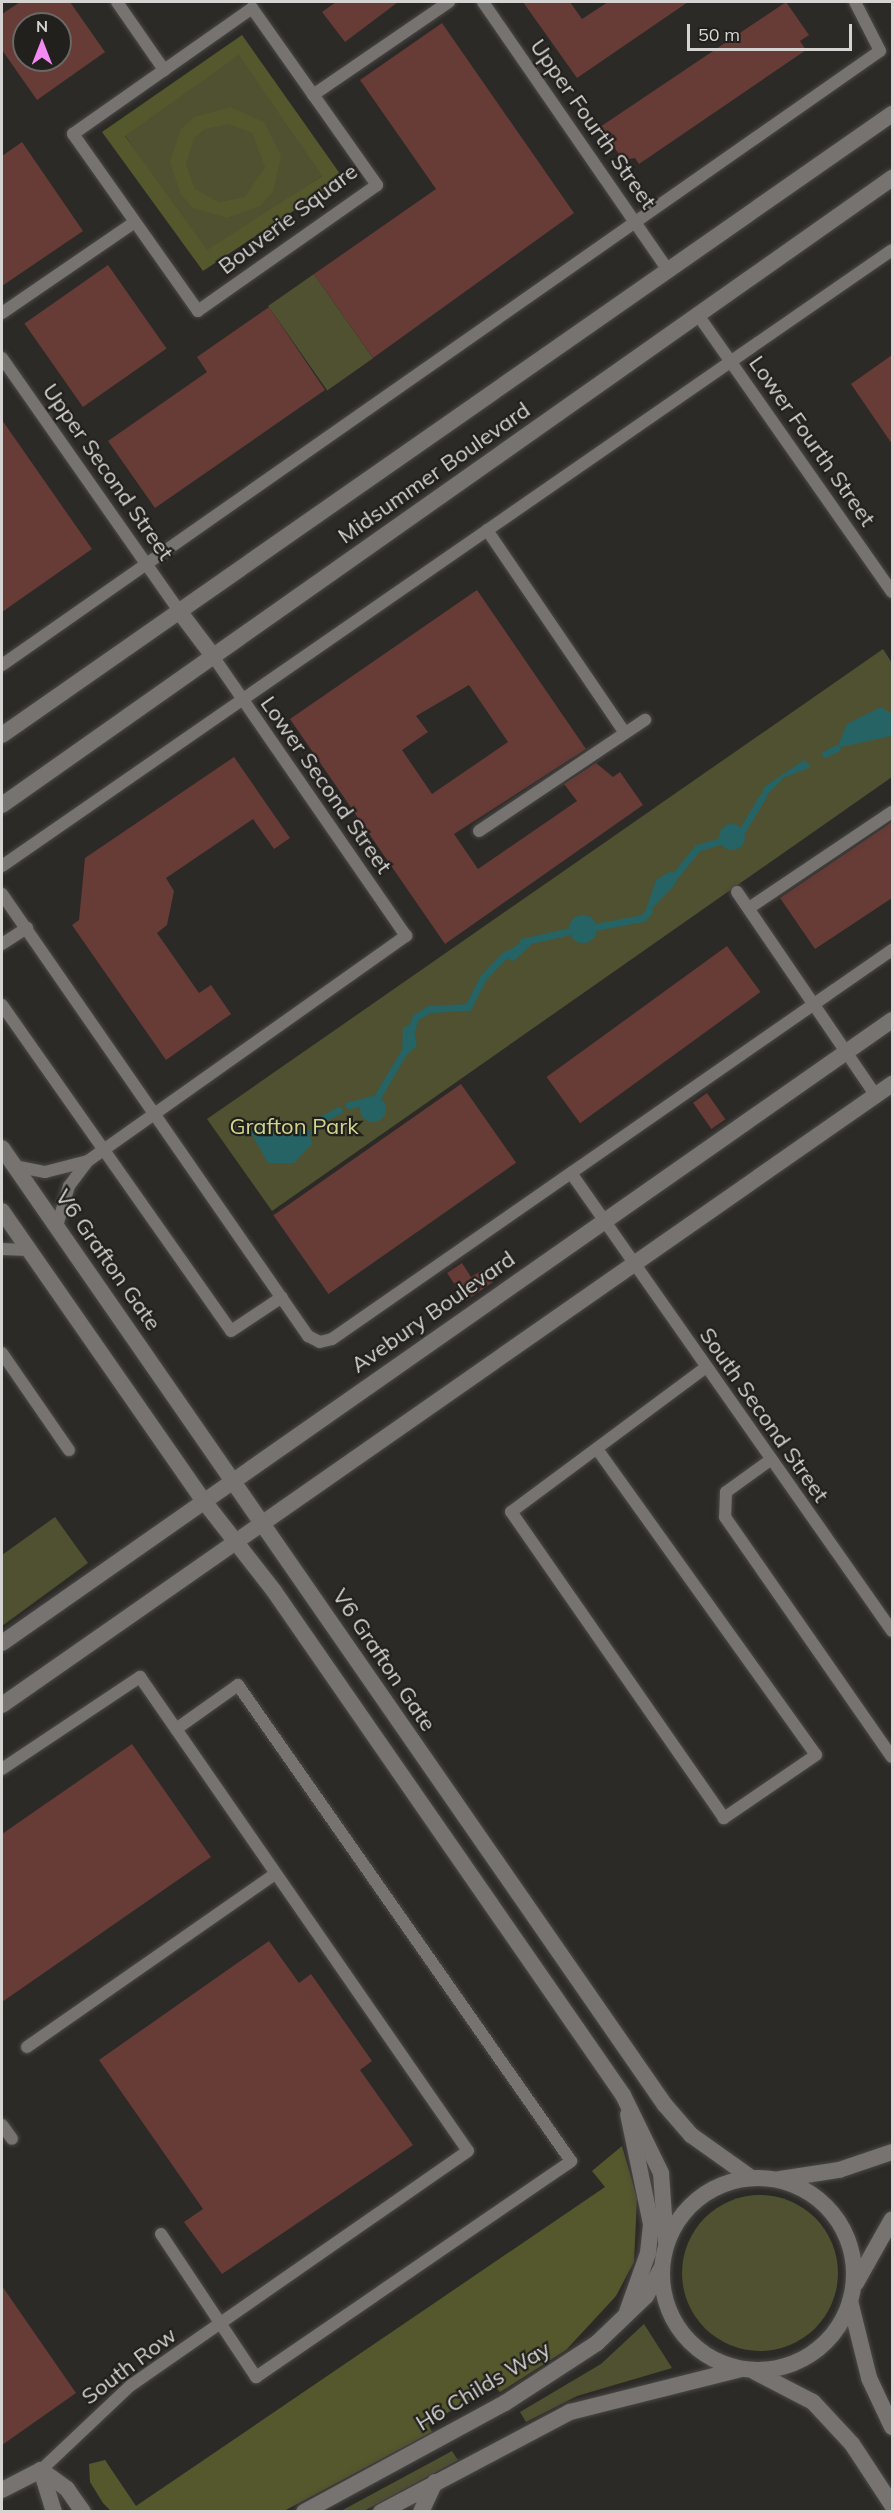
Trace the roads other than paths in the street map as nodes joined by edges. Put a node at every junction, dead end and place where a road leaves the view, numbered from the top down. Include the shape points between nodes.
1 (117, 2) edge
2 (449, 2) edge
3 (483, 2) edge
4 (855, 2) edge
5 (164, 70) junction
6 (313, 95) junction
7 (892, 114) edge
8 (892, 178) edge
9 (135, 222) junction
10 (636, 223) junction
11 (892, 250) edge
12 (668, 270) junction
13 (2, 313) edge
14 (698, 315) junction
15 (2, 358) edge
16 (731, 363) junction
17 (487, 530) junction
18 (147, 563) junction
19 (892, 592) edge
20 (179, 611) junction
21 (213, 656) junction
22 (2, 665) edge
23 (243, 703) junction
24 (645, 720) dead end
25 (625, 733) junction
26 (2, 735) edge
27 (2, 805) edge
28 (892, 812) edge
29 (478, 831) dead end
30 (2, 866) edge
31 (737, 892) dead end
32 (2, 894) edge
33 (749, 908) junction
34 (27, 928) junction
35 (2, 944) edge
36 (892, 950) edge
37 (816, 1003) junction
38 (2, 1005) edge
39 (892, 1020) edge
40 (847, 1051) junction
41 (892, 1084) edge
42 (876, 1096) junction
43 (157, 1114) junction
44 (2, 1148) edge
45 (104, 1150) junction
46 (88, 1161) junction
47 (14, 1166) junction
48 (571, 1173) junction
49 (2, 1212) edge
50 (604, 1220) junction
51 (57, 1226) junction
52 (2, 1249) edge
53 (28, 1250) junction
54 (636, 1264) junction
55 (282, 1297) junction
56 (2, 1353) edge
57 (705, 1368) junction
58 (597, 1449) junction
59 (69, 1450) dead end
60 (769, 1461) junction
61 (234, 1478) junction
62 (203, 1500) junction
63 (264, 1522) junction
64 (236, 1542) junction
65 (892, 1631) edge
66 (2, 1643) edge
67 (2, 1705) edge
68 (176, 1728) junction
69 (892, 1757) edge
70 (2, 1769) edge
71 (274, 1875) junction
72 (27, 2047) dead end
73 (623, 2096) junction
74 (2, 2125) edge
75 (12, 2139) dead end
76 (892, 2152) edge
77 (750, 2178) junction
78 (777, 2179) junction
79 (892, 2219) edge
80 (161, 2234) dead end
81 (666, 2243) junction
82 (661, 2269) junction
83 (852, 2295) junction
84 (626, 2316) junction
85 (221, 2325) junction
86 (745, 2369) junction
87 (892, 2427) edge
88 (41, 2470) junction
89 (435, 2482) junction
90 (2, 2490) edge
91 (892, 2505) edge
92 (54, 2511) edge
93 (83, 2511) edge
94 (304, 2511) edge
95 (381, 2511) edge
96 (421, 2511) edge

1 - 5 lane
2 - 6 lane
3 - 10 lane, Upper Fourth Street
4 - 10 lane via 879,51
5 - 6 lane, Bouverie Square via 252,8
5 - 9 lane, Bouverie Square via 73,134
6 - 9 lane, Bouverie Square via 377,184 198,311
7 - 12 street, Midsummer Boulevard
8 - 14 street, Midsummer Boulevard
9 - 13 lane
10 - 12 lane, Upper Fourth Street
10 - 18 lane
11 - 16 lane
12 - 20 street, Midsummer Boulevard
14 - 16 lane, Lower Fourth Street
14 - 21 street, Midsummer Boulevard
15 - 18 lane, Upper Second Street
16 - 17 lane
16 - 19 lane, Lower Fourth Street
17 - 23 lane
17 - 25 lane
18 - 20 lane, Upper Second Street
18 - 22 lane
20 - 21 street
20 - 26 street, Midsummer Boulevard
21 - 23 lane, Lower Second Street
21 - 27 street, Midsummer Boulevard
23 - 30 lane
23 - 43 lane, Lower Second Street via 406,936
24 - 25 lane
25 - 29 lane
28 - 33 lane
31 - 33 lane
32 - 34 lane
33 - 37 lane
34 - 35 lane
34 - 43 lane
36 - 37 lane
37 - 40 lane
37 - 48 lane
38 - 45 lane
39 - 40 street, Avebury Boulevard
40 - 42 lane
40 - 50 street, Avebury Boulevard
41 - 42 street
42 - 54 street
43 - 45 lane
43 - 55 lane
44 - 47 street, V6 Grafton Gate
45 - 46 lane
45 - 55 lane via 231,1331
46 - 47 lane via 45,1172
46 - 51 lane via 69,1186
47 - 51 street, V6 Grafton Gate
48 - 50 lane, South Second Street
48 - 55 lane via 332,1339 320,1342 308,1336
49 - 53 street
50 - 54 lane, South Second Street
50 - 61 street, Avebury Boulevard
51 - 61 street, V6 Grafton Gate
52 - 53 lane
53 - 62 street
54 - 57 lane, South Second Street
54 - 63 street
56 - 59 lane
57 - 58 lane
57 - 60 lane, South Second Street
58 - 58 lane via 511,1512 724,1818 816,1755
60 - 65 lane, South Second Street
60 - 69 lane via 726,1492 725,1517
61 - 62 street, Avebury Boulevard
61 - 63 street, V6 Grafton Gate
62 - 64 street
62 - 66 street, Avebury Boulevard
63 - 64 street
63 - 77 street, V6 Grafton Gate via 665,2105 691,2135
64 - 67 street
64 - 73 street via 274,1591
68 - 70 lane via 140,1677
68 - 71 lane
68 - 85 lane via 238,1685 571,2161 256,2377
71 - 72 lane
71 - 85 lane, South Row via 468,2151
73 - 81 street via 661,2173
73 - 84 street via 651,2224 648,2253
74 - 75 lane
76 - 78 street via 839,2170
77 - 78 street
77 - 81 street via 698,2198 679,2218
78 - 83 street via 804,2189 833,2215 853,2259
79 - 83 street
80 - 85 lane
81 - 82 street
82 - 84 street, H6 Childs Way
82 - 86 street via 664,2297 686,2338 715,2361
83 - 86 street via 822,2346 775,2369
83 - 87 street via 869,2378
84 - 94 street, H6 Childs Way via 597,2343 505,2403
85 - 88 lane, South Row via 131,2385
86 - 89 street via 651,2387 570,2412
86 - 91 street via 813,2402 861,2458
88 - 90 street
88 - 92 street
88 - 93 street via 67,2489
89 - 95 street
89 - 96 street

